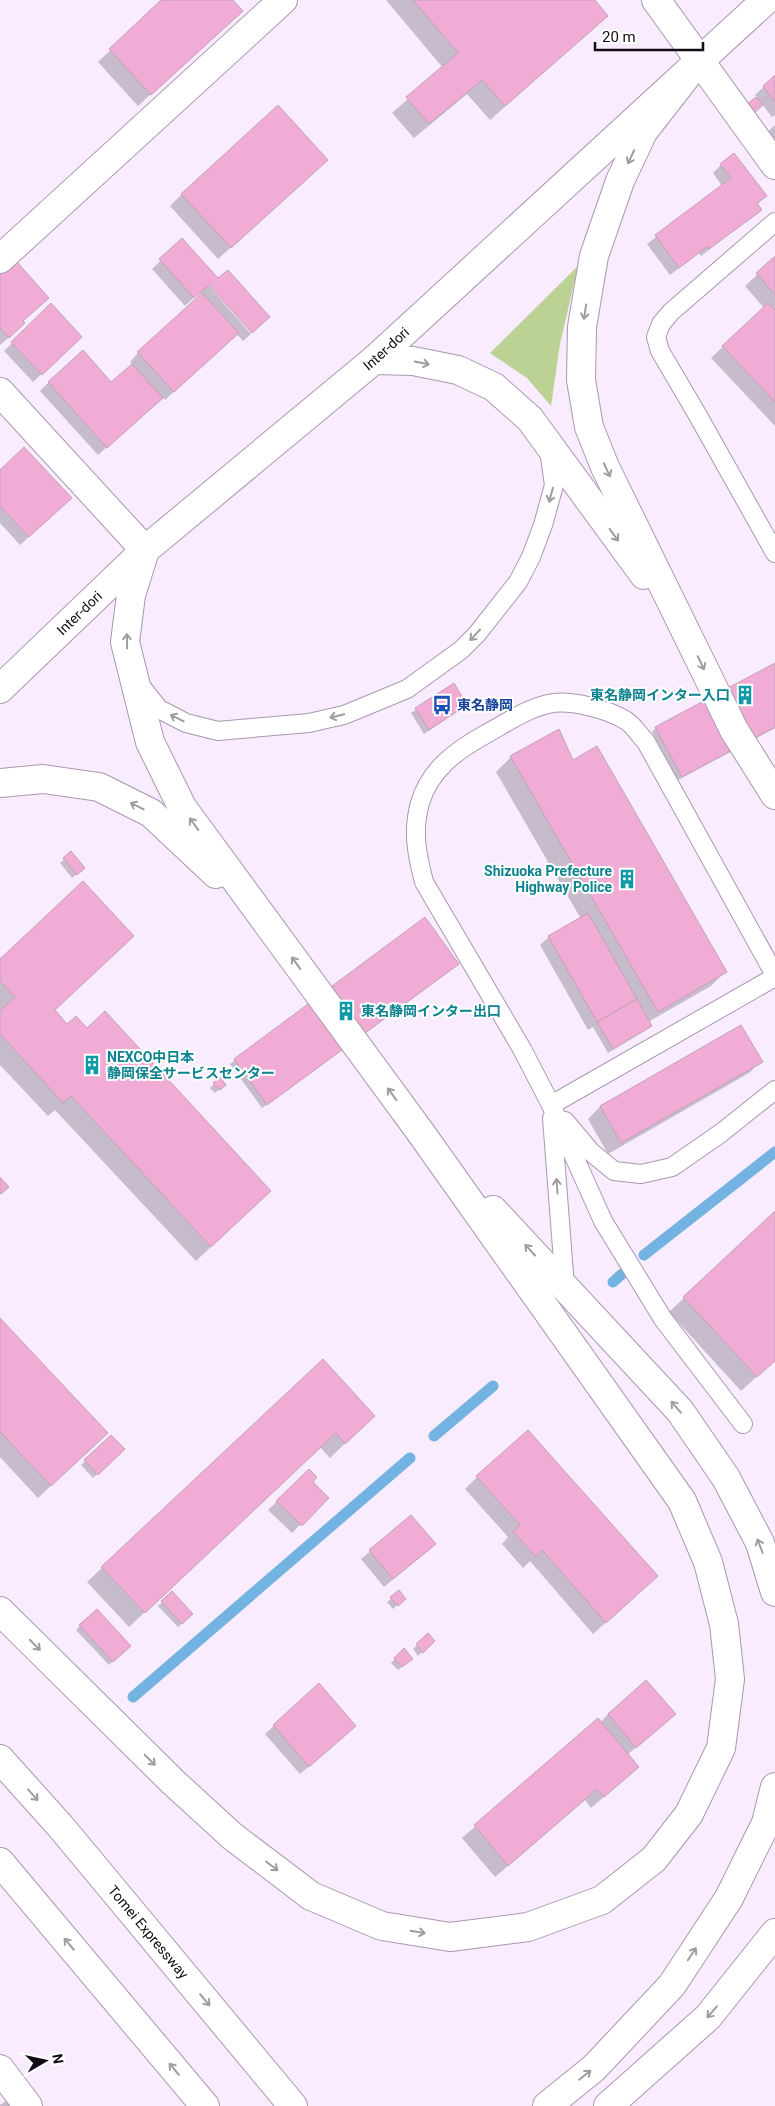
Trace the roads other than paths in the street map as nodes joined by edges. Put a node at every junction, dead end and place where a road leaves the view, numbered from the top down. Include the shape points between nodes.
1 (283, 0) edge
2 (656, 0) edge
3 (766, 0) edge
4 (699, 60) junction
5 (775, 165) edge
6 (775, 222) edge
7 (0, 259) edge
8 (374, 360) junction
9 (0, 392) edge
10 (549, 446) junction
11 (145, 550) junction
12 (775, 553) edge
13 (686, 632) junction
14 (132, 675) junction
15 (0, 689) edge
16 (0, 783) edge
17 (768, 784) edge
18 (775, 806) edge
19 (264, 919) junction
20 (775, 976) edge
21 (775, 1090) edge
22 (551, 1106) junction
23 (421, 1133) junction
24 (565, 1287) junction
25 (743, 1424) dead end
26 (775, 1592) edge
27 (0, 1611) edge
28 (0, 1759) edge
29 (775, 1787) edge
30 (0, 1862) edge
31 (775, 1933) edge
32 (0, 2070) edge
33 (28, 2106) edge
34 (205, 2106) edge
35 (293, 2106) edge
36 (547, 2106) edge
37 (608, 2106) edge

1 - 7 main road
2 - 4 main road
3 - 4 main road, Inter-dori
4 - 5 main road
4 - 8 main road, Inter-dori
4 -> 13 main road via 643,132 620,181 594,256 582,327 581,371 590,427 605,467
6 - 12 lane via 670,312 656,337 660,351
8 -> 10 main road via 413,361 458,370 494,388 530,419
8 - 11 main road, Inter-dori
9 - 11 main road
10 -> 13 main road
10 -> 14 lane via 554,485 531,558 518,582 461,650 407,689 344,715 308,723 218,730 186,723 159,708
14 -> 11 main road via 125,642 131,596
11 - 15 main road, Inter-dori
13 -> 17 main road via 734,730
19 -> 14 main road via 182,806 150,742
19 -> 16 main road via 151,813 99,787 43,779
17 - 18 main road
23 -> 19 main road
20 - 22 lane
20 - 22 lane via 646,742 626,720 597,708 568,702 549,704 525,712 460,748 437,768 420,802 415,827 416,852 424,882 498,1004
21 - 22 lane via 672,1167 641,1174 614,1171 591,1152
24 -> 22 lane
22 - 25 lane via 603,1221 663,1319
24 -> 23 main road
27 -> 23 main road via 232,1836 311,1896 382,1926 450,1937 528,1927 602,1900 654,1859 689,1814 721,1748 730,1679 724,1624 708,1562 682,1500
26 -> 24 main road via 760,1543 726,1478 685,1418
28 -> 35 main road, Tomei Expressway via 61,1826
36 -> 29 main road via 594,2068 672,1985 729,1898 766,1823
34 -> 30 main road
31 -> 37 main road via 708,2017
32 - 33 main road

